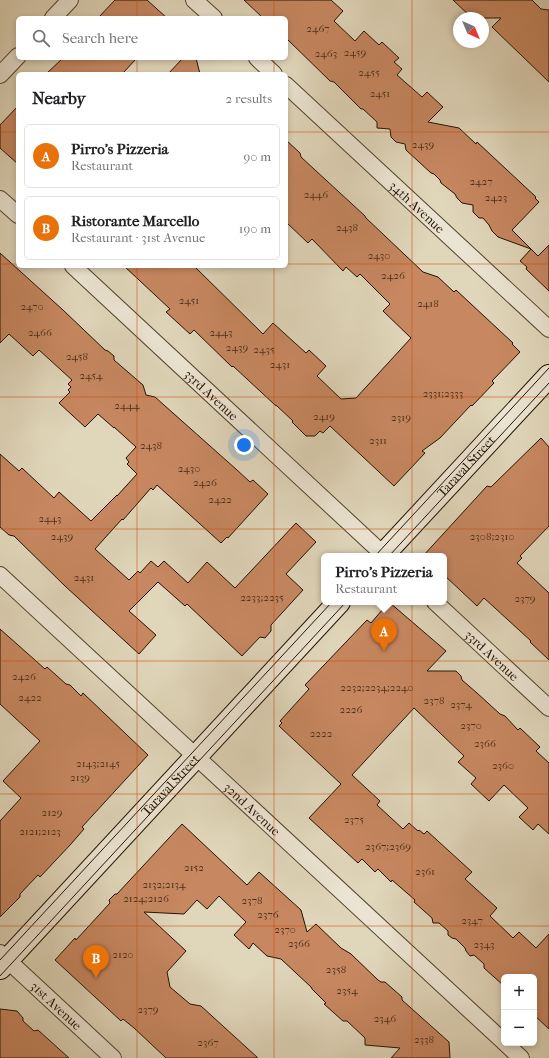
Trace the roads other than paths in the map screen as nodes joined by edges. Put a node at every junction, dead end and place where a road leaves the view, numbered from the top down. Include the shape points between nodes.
1 (70, 0) edge
2 (194, 0) edge
3 (55, 16) edge
4 (212, 16) edge
5 (16, 58) edge
6 (259, 60) edge
7 (272, 72) edge
8 (0, 75) edge
9 (288, 87) edge
10 (0, 199) edge
11 (16, 214) edge
12 (74, 268) edge
13 (549, 329) edge
14 (549, 376) edge
15 (382, 553) edge
16 (386, 553) edge
17 (0, 575) edge
18 (336, 605) edge
19 (438, 605) edge
20 (549, 708) edge
21 (196, 756) junction
22 (2, 960) edge
23 (501, 1040) edge
24 (507, 1046) edge
25 (113, 1058) edge
26 (521, 1058) edge

1 - 3 street
2 - 4 street
5 - 8 street
6 - 7 street
9 - 13 street, 34th Avenue
10 - 11 street
12 - 15 street, 33rd Avenue
14 - 16 street, Taraval Street
17 - 21 street, 32nd Avenue
18 - 21 street, Taraval Street
19 - 20 street, 33rd Avenue
21 - 22 street, Taraval Street
21 - 23 street, 32nd Avenue
22 - 25 street, 31st Avenue
24 - 26 street, 32nd Avenue

